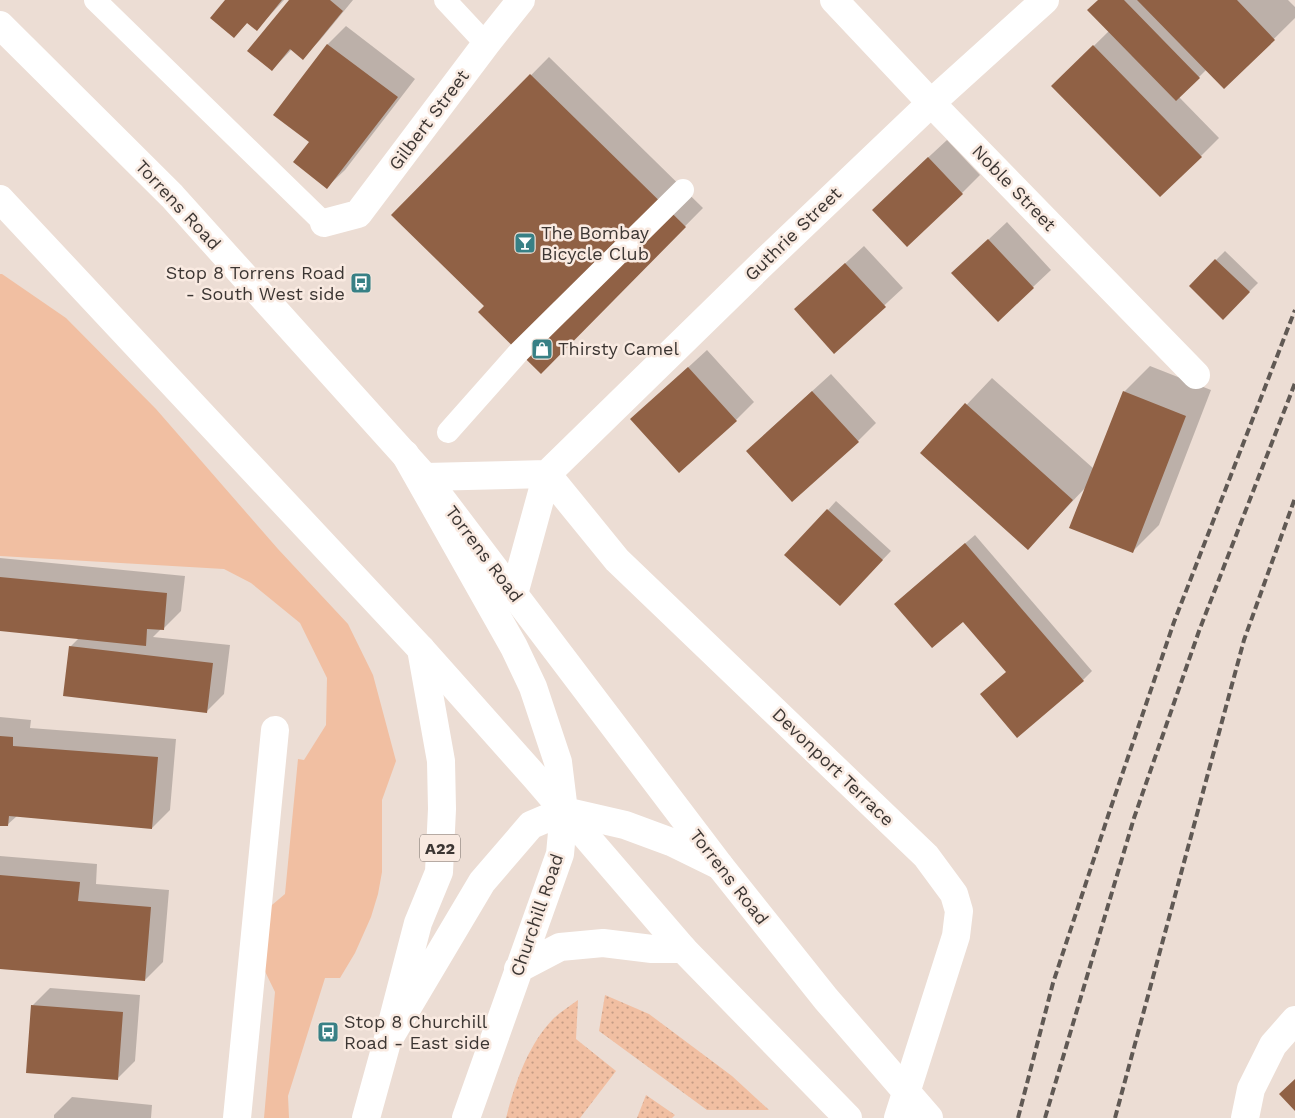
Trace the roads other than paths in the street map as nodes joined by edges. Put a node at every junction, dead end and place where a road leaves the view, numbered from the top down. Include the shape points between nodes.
1 (95, 0) edge
2 (445, 0) edge
3 (522, 0) edge
4 (834, 0) edge
5 (1046, 0) edge
6 (0, 25) edge
7 (486, 44) junction
8 (931, 103) junction
9 (683, 190) dead end
10 (0, 199) edge
11 (324, 223) joint
12 (1196, 375) dead end
13 (448, 432) dead end
14 (406, 454) junction
15 (547, 474) junction
16 (425, 477) junction
17 (514, 594) junction
18 (421, 648) junction
19 (276, 730) dead end
20 (564, 811) junction
21 (720, 866) junction
22 (683, 949) junction
23 (518, 969) junction
24 (1295, 1020) edge
25 (386, 1042) junction
26 (237, 1118) edge
27 (366, 1118) edge
28 (466, 1118) edge
29 (848, 1118) edge
30 (898, 1118) edge
31 (929, 1118) edge
32 (1245, 1118) edge

1 - 11 lane
2 - 7 lane
3 - 7 main road, Gilbert Street
4 - 8 main road, Noble Street
5 - 8 main road, Guthrie Street
6 - 14 main road, Torrens Road via 172,196
7 - 11 main road, Gilbert Street via 358,214
8 - 12 main road, Noble Street
8 - 15 main road, Guthrie Street
9 - 13 lane via 518,352
10 - 18 main road
14 - 16 main road, Torrens Road
14 - 20 main road, Churchill Road via 533,687 558,762
15 - 16 main road
15 - 17 main road
15 - 30 main road, Devonport Terrace via 616,560 926,856 954,894 958,911 956,936
16 - 17 main road, Torrens Road
17 - 21 main road, Torrens Road
18 - 20 main road
18 - 25 main road, A22 via 441,761 439,872 418,923
19 - 26 main road
20 - 21 main road via 625,825 671,842
20 - 22 main road
20 - 23 main road, Churchill Road via 560,854
20 - 25 main road via 531,825 482,882
21 - 31 main road, Torrens Road via 826,999
22 - 23 main road via 603,943 560,947
22 - 29 main road
23 - 28 main road, Churchill Road
24 - 32 main road via 1273,1045 1264,1062 1251,1089
25 - 27 main road

